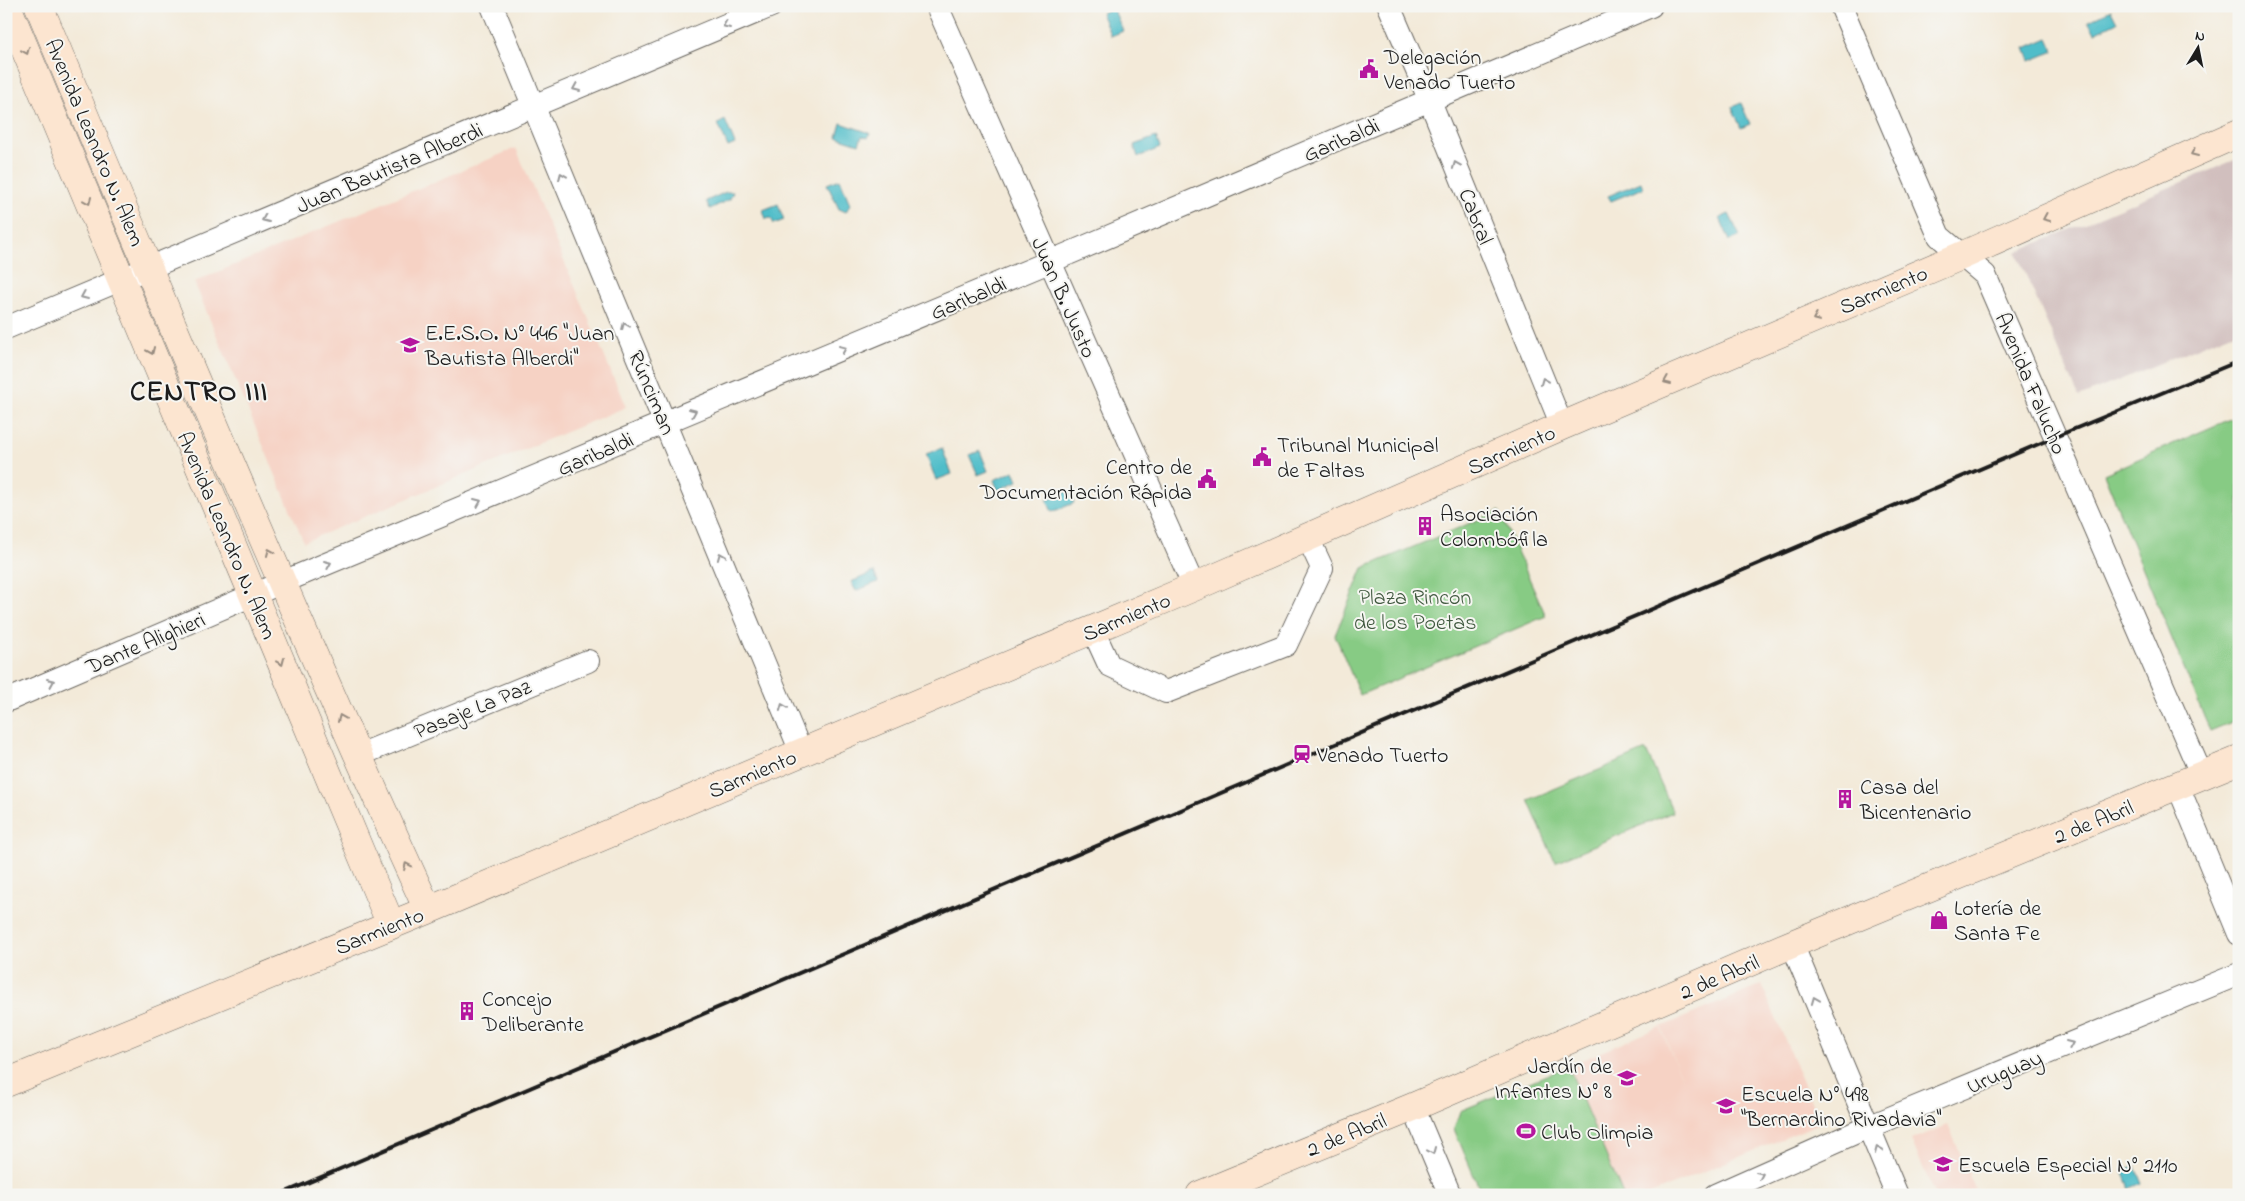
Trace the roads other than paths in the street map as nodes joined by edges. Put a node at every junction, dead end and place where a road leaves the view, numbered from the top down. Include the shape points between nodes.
1 (7, 6) edge
2 (39, 6) edge
3 (492, 6) edge
4 (771, 6) edge
5 (937, 6) edge
6 (1389, 6) edge
7 (1651, 6) edge
8 (1841, 6) edge
9 (1430, 101) junction
10 (532, 106) junction
11 (2239, 133) edge
12 (1961, 256) junction
13 (1049, 262) junction
14 (148, 268) junction
15 (121, 280) junction
16 (6, 328) edge
17 (667, 424) junction
18 (1562, 426) junction
19 (1308, 538) junction
20 (283, 582) junction
21 (1194, 587) junction
22 (253, 595) junction
23 (1093, 630) junction
24 (588, 661) dead end
25 (6, 701) edge
26 (801, 752) junction
27 (357, 756) junction
28 (2239, 760) edge
29 (2190, 781) junction
30 (428, 910) junction
31 (391, 925) junction
32 (2239, 934) edge
33 (1792, 944) junction
34 (2239, 974) edge
35 (6, 1083) edge
36 (1413, 1107) junction
37 (1868, 1128) junction
38 (1200, 1195) edge
39 (1450, 1195) edge
40 (1715, 1195) edge
41 (1897, 1195) edge

1 -> 15 main road, Avenida Leandro N. Alem
2 - 14 main road, Avenida Leandro N. Alem
3 - 10 street, Rúnciman
4 -> 10 street, Juan Bautista Alberdi
5 - 13 street, Juan B. Justo
6 - 9 street, Cabral
7 - 9 street, Garibaldi
8 - 12 street, Avenida Falucho via 1939,236
9 - 13 street, Garibaldi
18 -> 9 street, Cabral
10 -> 14 street, Juan Bautista Alberdi
17 -> 10 street, Rúnciman
11 -> 12 main road, Sarmiento
12 -> 18 main road, Sarmiento
12 - 29 street, Avenida Falucho via 1985,275
17 -> 13 street, Garibaldi
13 - 21 street, Juan B. Justo
14 - 15 street, Juan Bautista Alberdi
20 -> 14 main road, Avenida Leandro N. Alem
15 -> 16 street, Juan Bautista Alberdi
15 -> 22 main road, Avenida Leandro N. Alem
20 -> 17 street, Garibaldi
26 -> 17 street, Rúnciman
18 - 19 main road, Sarmiento
19 - 21 main road, Sarmiento
19 - 23 street via 1322,568 1286,645 1166,692 1109,665
20 - 22 street, Dante Alighieri
27 -> 20 main road, Avenida Leandro N. Alem
21 - 23 main road, Sarmiento
25 -> 22 street, Dante Alighieri
22 -> 31 main road, Avenida Leandro N. Alem
23 - 26 main road, Sarmiento
24 - 27 street, Pasaje La Paz
26 - 30 main road, Sarmiento
30 -> 27 main road, Avenida Leandro N. Alem
28 - 29 main road, 2 de Abril
29 - 32 street, Avenida Falucho
29 - 33 main road, 2 de Abril
30 - 31 main road, Sarmiento
31 - 35 main road, Sarmiento
33 - 36 main road, 2 de Abril
37 -> 33 street
37 -> 34 street, Uruguay
36 - 38 main road, 2 de Abril
36 -> 39 street
40 -> 37 street, Uruguay
41 -> 37 street

